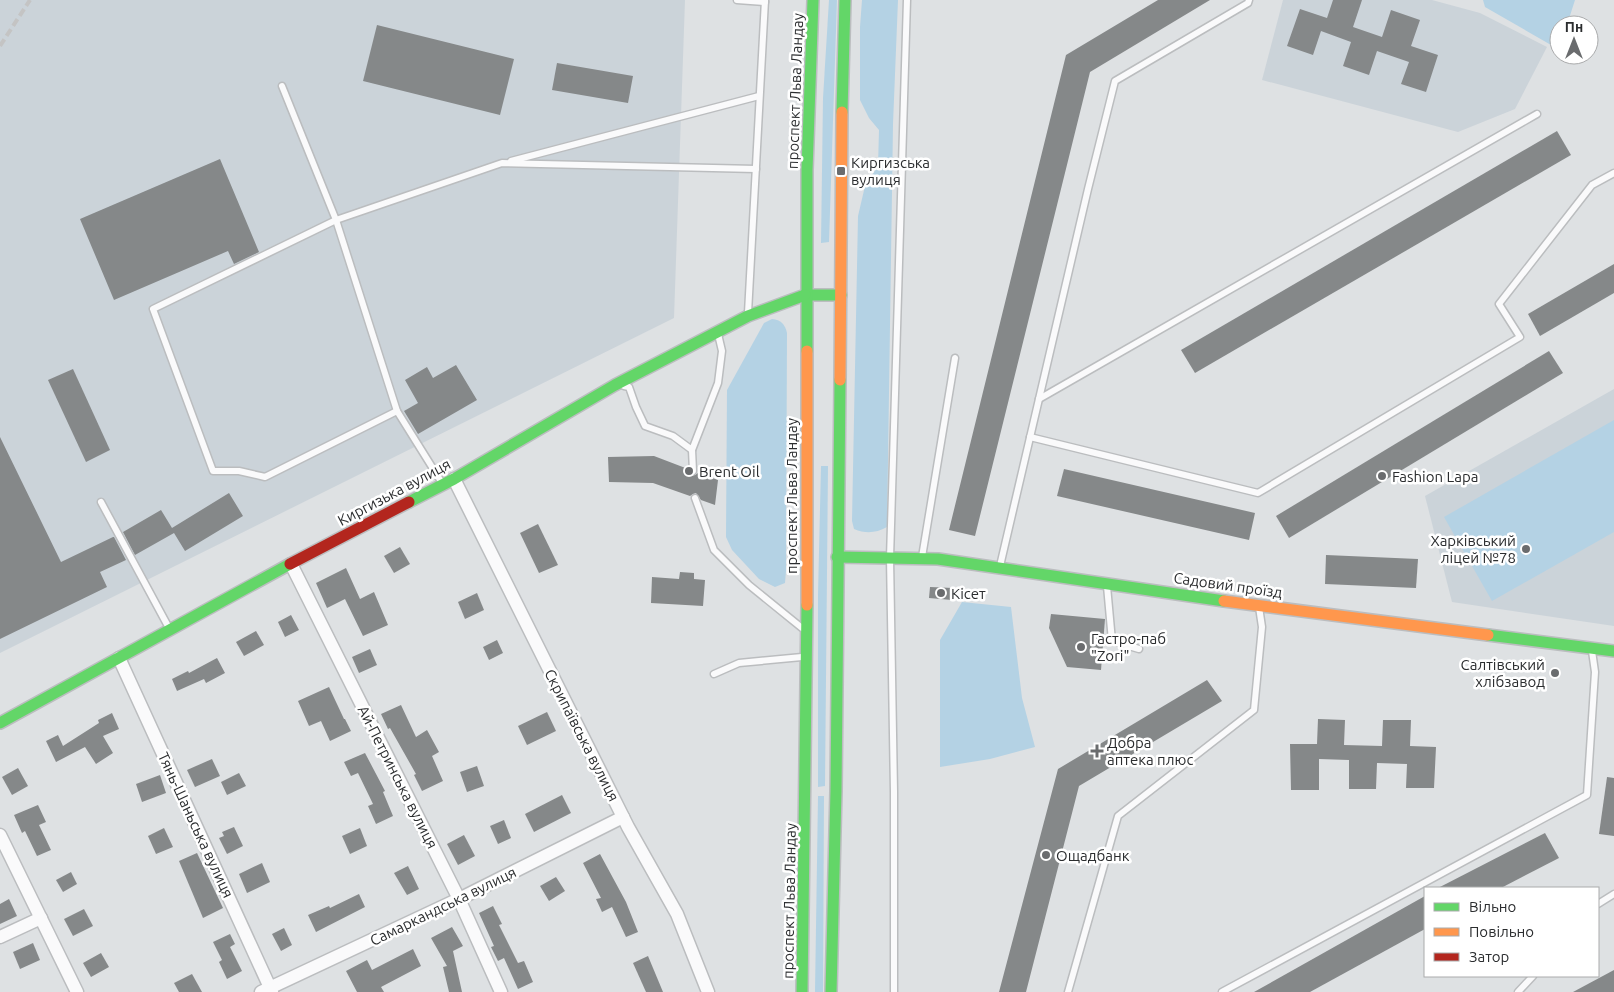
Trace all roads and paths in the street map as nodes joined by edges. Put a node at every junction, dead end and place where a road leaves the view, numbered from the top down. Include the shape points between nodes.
1 (737, 0) edge
2 (813, 0) edge
3 (846, 0) edge
4 (907, 0) edge
5 (1249, 0) edge
6 (765, 1) edge
7 (282, 86) dead end
8 (759, 96) junction
9 (1537, 114) dead end
10 (502, 163) junction
11 (756, 169) junction
12 (1614, 174) edge
13 (336, 220) junction
14 (805, 295) junction
15 (841, 295) junction
16 (748, 316) junction
17 (718, 331) junction
18 (955, 358) dead end
19 (615, 385) junction
20 (1039, 399) junction
21 (397, 411) junction
22 (1030, 438) junction
23 (692, 450) junction
24 (823, 452) junction
25 (693, 471) dead end
26 (454, 478) junction
27 (442, 484) junction
28 (695, 498) dead end
29 (101, 502) dead end
30 (837, 557) junction
31 (890, 558) junction
32 (922, 558) junction
33 (291, 564) junction
34 (1000, 567) junction
35 (1107, 583) junction
36 (1258, 606) junction
37 (170, 630) junction
38 (806, 631) junction
39 (1138, 648) dead end
40 (1591, 648) junction
41 (1614, 650) edge
42 (806, 657) junction
43 (119, 658) junction
44 (714, 674) dead end
45 (0, 723) edge
46 (623, 817) junction
47 (0, 835) edge
48 (1614, 894) edge
49 (459, 899) junction
50 (1599, 903) edge
51 (41, 918) junction
52 (0, 937) edge
53 (1532, 977) edge
54 (268, 991) edge
55 (77, 992) edge
56 (500, 992) edge
57 (708, 992) edge
58 (802, 992) edge
59 (831, 992) edge
60 (894, 992) edge
61 (1068, 992) edge
62 (1222, 992) edge
63 (1518, 992) edge

1 - 6 lane
2 - 14 main road, проспект Льва Ландау
3 - 15 main road, проспект Льва Ландау via 840,171
4 - 31 lane
5 - 20 lane via 1115,81
6 - 8 lane
7 - 13 lane
8 - 10 lane
8 - 11 lane
9 - 20 lane
10 - 11 lane
10 - 13 lane
11 - 16 lane
12 - 22 lane via 1592,185 1500,304 1520,337 1258,494
13 - 21 lane
13 - 21 lane via 153,310 214,471 239,471 265,477
14 - 15 main road
14 - 16 main road, Киргизька вулиця
14 - 24 main road, проспект Льва Ландау
15 - 24 main road, проспект Льва Ландау
16 - 17 main road, Киргизька вулиця
17 - 19 main road, Киргизька вулиця
17 - 23 lane via 722,351 718,383
18 - 32 lane
19 - 23 lane via 629,387 645,426 673,436
19 - 26 main road, Киргизька вулиця
20 - 22 lane
21 - 27 lane
22 - 34 lane
23 - 25 lane
24 - 30 main road, проспект Льва Ландау
24 - 38 main road, проспект Льва Ландау
26 - 27 main road, Киргизька вулиця
26 - 46 street, Скрипаївська вулиця
27 - 33 main road, Киргизька вулиця
28 - 38 lane via 714,550 749,585
29 - 37 lane
30 - 31 main road, Садовий проїзд
30 - 59 main road, проспект Льва Ландау
31 - 32 main road, Садовий проїзд
31 - 60 lane
32 - 34 main road, Садовий проїзд
33 - 37 main road, Киргизька вулиця
33 - 49 street, Ай-Петринська вулиця
34 - 35 main road, Садовий проїзд
35 - 36 main road, Садовий проїзд
35 - 39 lane via 1112,641
36 - 40 main road, Садовий проїзд
36 - 61 lane via 1262,627 1254,710 1118,816
37 - 43 main road, Киргизька вулиця
38 - 42 main road, проспект Льва Ландау
40 - 41 main road, Садовий проїзд
40 - 62 lane via 1595,672 1587,795
42 - 44 lane via 739,662
42 - 58 main road, проспект Льва Ландау
43 - 45 main road, Киргизька вулиця
43 - 54 street, Тянь-Шаньська вулиця
46 - 49 street, Самаркандська вулиця
46 - 57 street, Скрипаївська вулиця via 677,914
47 - 51 street
48 - 50 lane
49 - 54 street, Самаркандська вулиця
49 - 56 street, Ай-Петринська вулиця
51 - 52 street
51 - 55 street
53 - 63 lane

